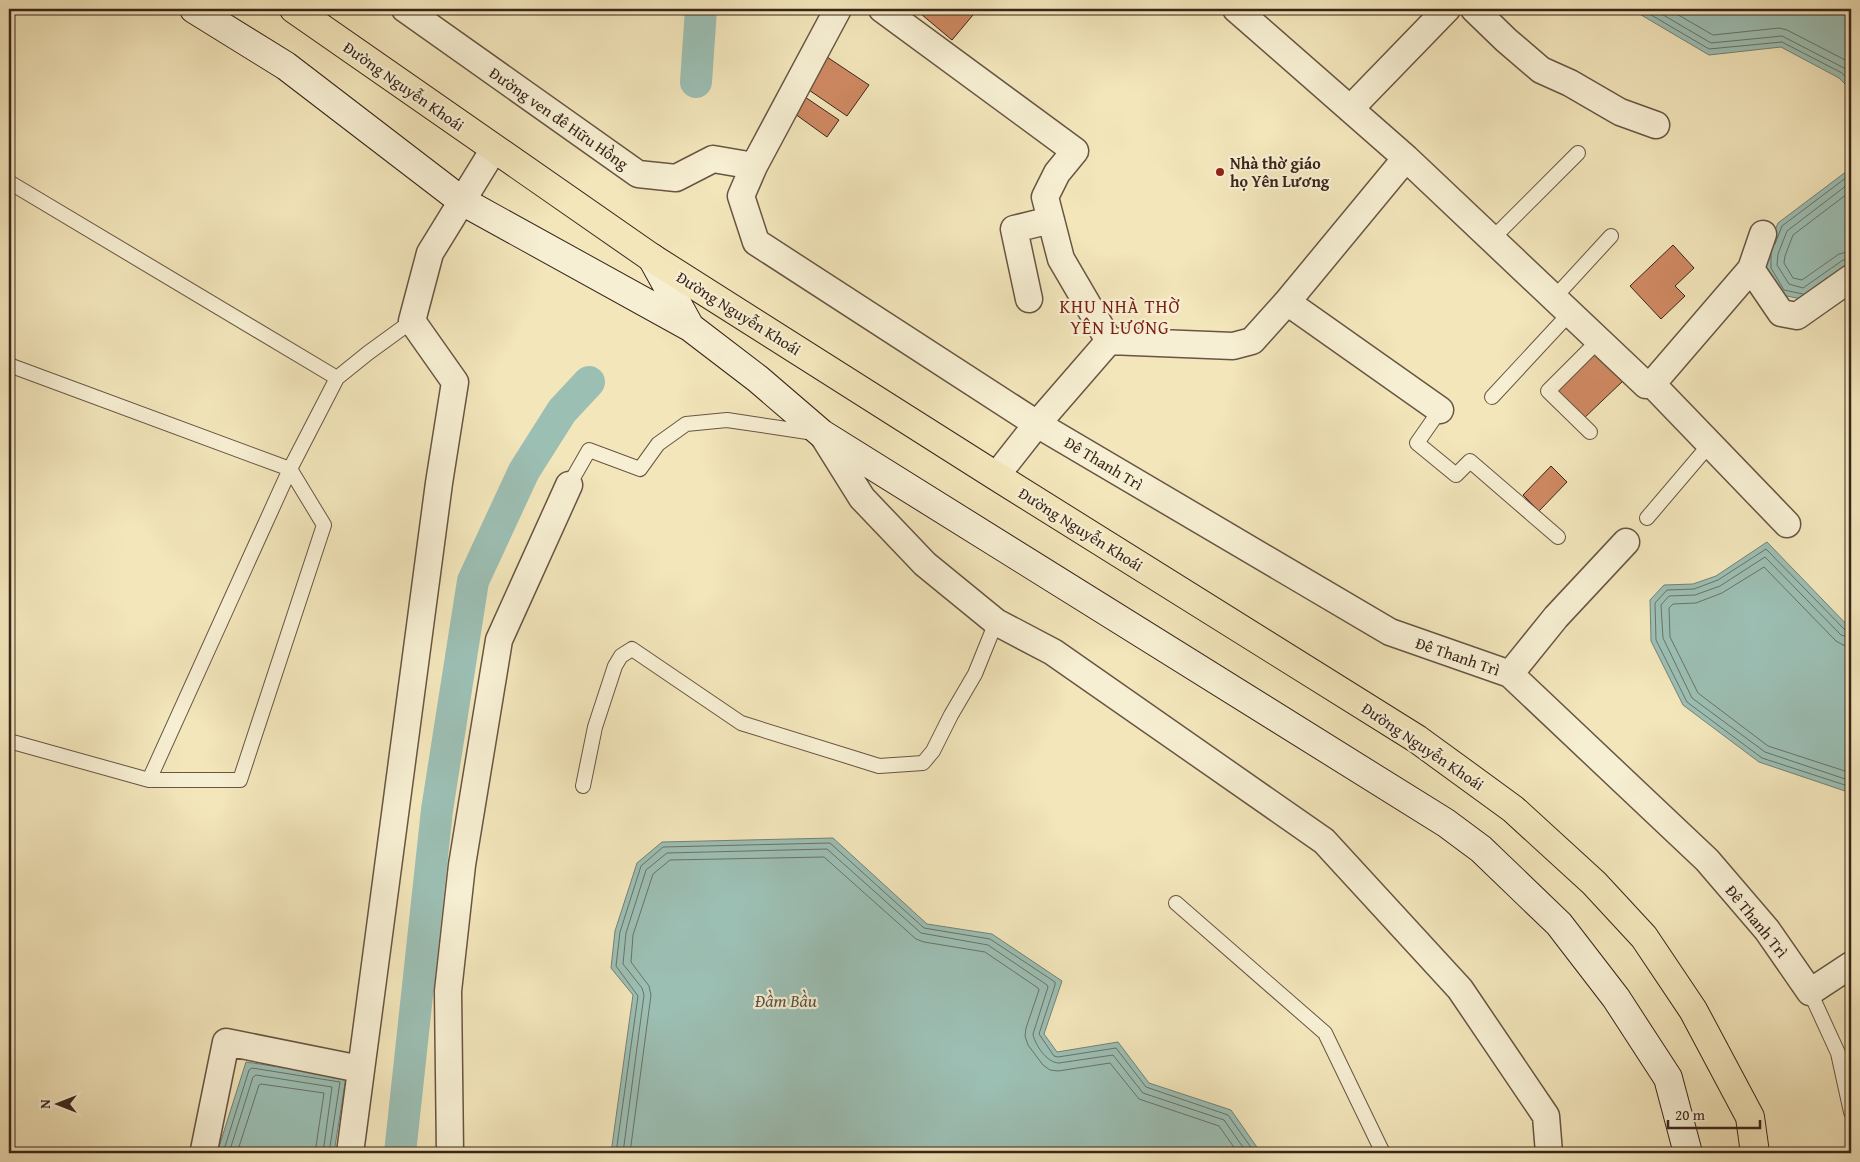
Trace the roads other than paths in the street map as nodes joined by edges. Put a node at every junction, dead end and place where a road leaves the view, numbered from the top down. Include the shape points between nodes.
1 (194, 9) edge
2 (294, 9) edge
3 (405, 9) edge
4 (838, 9) edge
5 (882, 9) edge
6 (1236, 9) edge
7 (1447, 9) edge
8 (1474, 9) edge
9 (1350, 109) junction
10 (1656, 125) dead end
11 (494, 149) junction
12 (1578, 153) dead end
13 (1406, 158) junction
14 (754, 166) junction
15 (9, 182) edge
16 (462, 201) junction
17 (1051, 220) junction
18 (1763, 234) dead end
19 (1612, 236) dead end
20 (1492, 239) junction
21 (652, 258) junction
22 (1751, 269) junction
23 (1851, 278) edge
24 (1029, 299) dead end
25 (1288, 302) junction
26 (1562, 305) junction
27 (412, 321) junction
28 (690, 326) junction
29 (1599, 340) junction
30 (1109, 341) junction
31 (9, 365) edge
32 (337, 378) junction
33 (1652, 384) junction
34 (1492, 397) dead end
35 (1440, 410) joint
36 (1037, 424) junction
37 (1590, 432) dead end
38 (822, 434) junction
39 (1710, 444) junction
40 (290, 469) junction
41 (996, 476) junction
42 (569, 485) joint
43 (1647, 518) dead end
44 (1787, 524) dead end
45 (1558, 537) dead end
46 (1626, 542) dead end
47 (996, 622) junction
48 (1510, 674) junction
49 (9, 740) edge
50 (149, 780) junction
51 (583, 786) dead end
52 (1176, 903) dead end
53 (1851, 965) edge
54 (1810, 992) junction
55 (360, 1069) junction
56 (1851, 1112) edge
57 (204, 1150) dead end
58 (350, 1153) edge
59 (450, 1153) edge
60 (1383, 1153) edge
61 (1549, 1153) edge
62 (1688, 1153) edge
63 (1755, 1153) edge

1 - 16 street via 286,66
2 - 11 main road, Đường Nguyễn Khoái
3 - 14 street, Đường ven đê Hữu Hồng via 638,174 676,178 713,158
4 - 14 street, Đê Thanh Trì
5 - 17 street via 1075,151 1057,173 1045,197
6 - 9 street
7 - 9 street
8 - 10 street via 1542,70 1620,112
9 - 13 street
11 - 16 street
11 - 21 main road, Đường Nguyễn Khoái
12 - 20 lane
13 - 20 street
13 - 25 street
14 - 36 street, Đê Thanh Trì via 741,196 756,242
15 - 32 lane
16 - 27 street via 430,253
16 - 28 street
17 - 24 street via 1014,229
17 - 30 street via 1061,259
18 - 22 street
19 - 26 lane
20 - 26 street
21 - 28 street
21 - 41 main road, Đường Nguyễn Khoái
22 - 23 street via 1781,313 1796,316
22 - 33 street
25 - 30 street via 1252,341 1233,346
25 - 35 street
26 - 29 street
26 - 34 lane
27 - 32 lane
27 - 55 street via 455,382
28 - 38 street
29 - 33 street via 1646,385
29 - 37 lane via 1548,391
30 - 36 street
31 - 40 lane
32 - 40 lane
33 - 39 street
35 - 45 lane via 1417,443 1456,475 1470,461
36 - 41 street
36 - 48 street, Đê Thanh Trì via 1390,632
38 - 42 lane via 727,420 686,424 658,444 640,469 589,450
38 - 47 street via 862,498 924,564
38 - 62 street via 1446,823 1481,849 1559,924 1616,998 1668,1078
39 - 43 lane
39 - 44 street
40 - 50 lane
40 - 50 lane via 324,525 240,780
41 - 63 main road, Đường Nguyễn Khoái via 1417,739 1513,809 1594,883 1644,937 1693,1010 1750,1117
42 - 59 street via 499,640 462,865 448,991
46 - 48 street via 1556,617
47 - 51 lane via 975,674 933,751 923,763 908,765 878,766 741,723 632,649 621,656 615,666 595,727
47 - 61 street via 1053,652 1324,841 1460,989 1546,1116
48 - 54 street, Đê Thanh Trì via 1707,860 1767,930
49 - 50 lane
52 - 60 lane via 1325,1033
53 - 54 street
54 - 56 lane via 1838,1053
55 - 57 street via 226,1042
55 - 58 street

